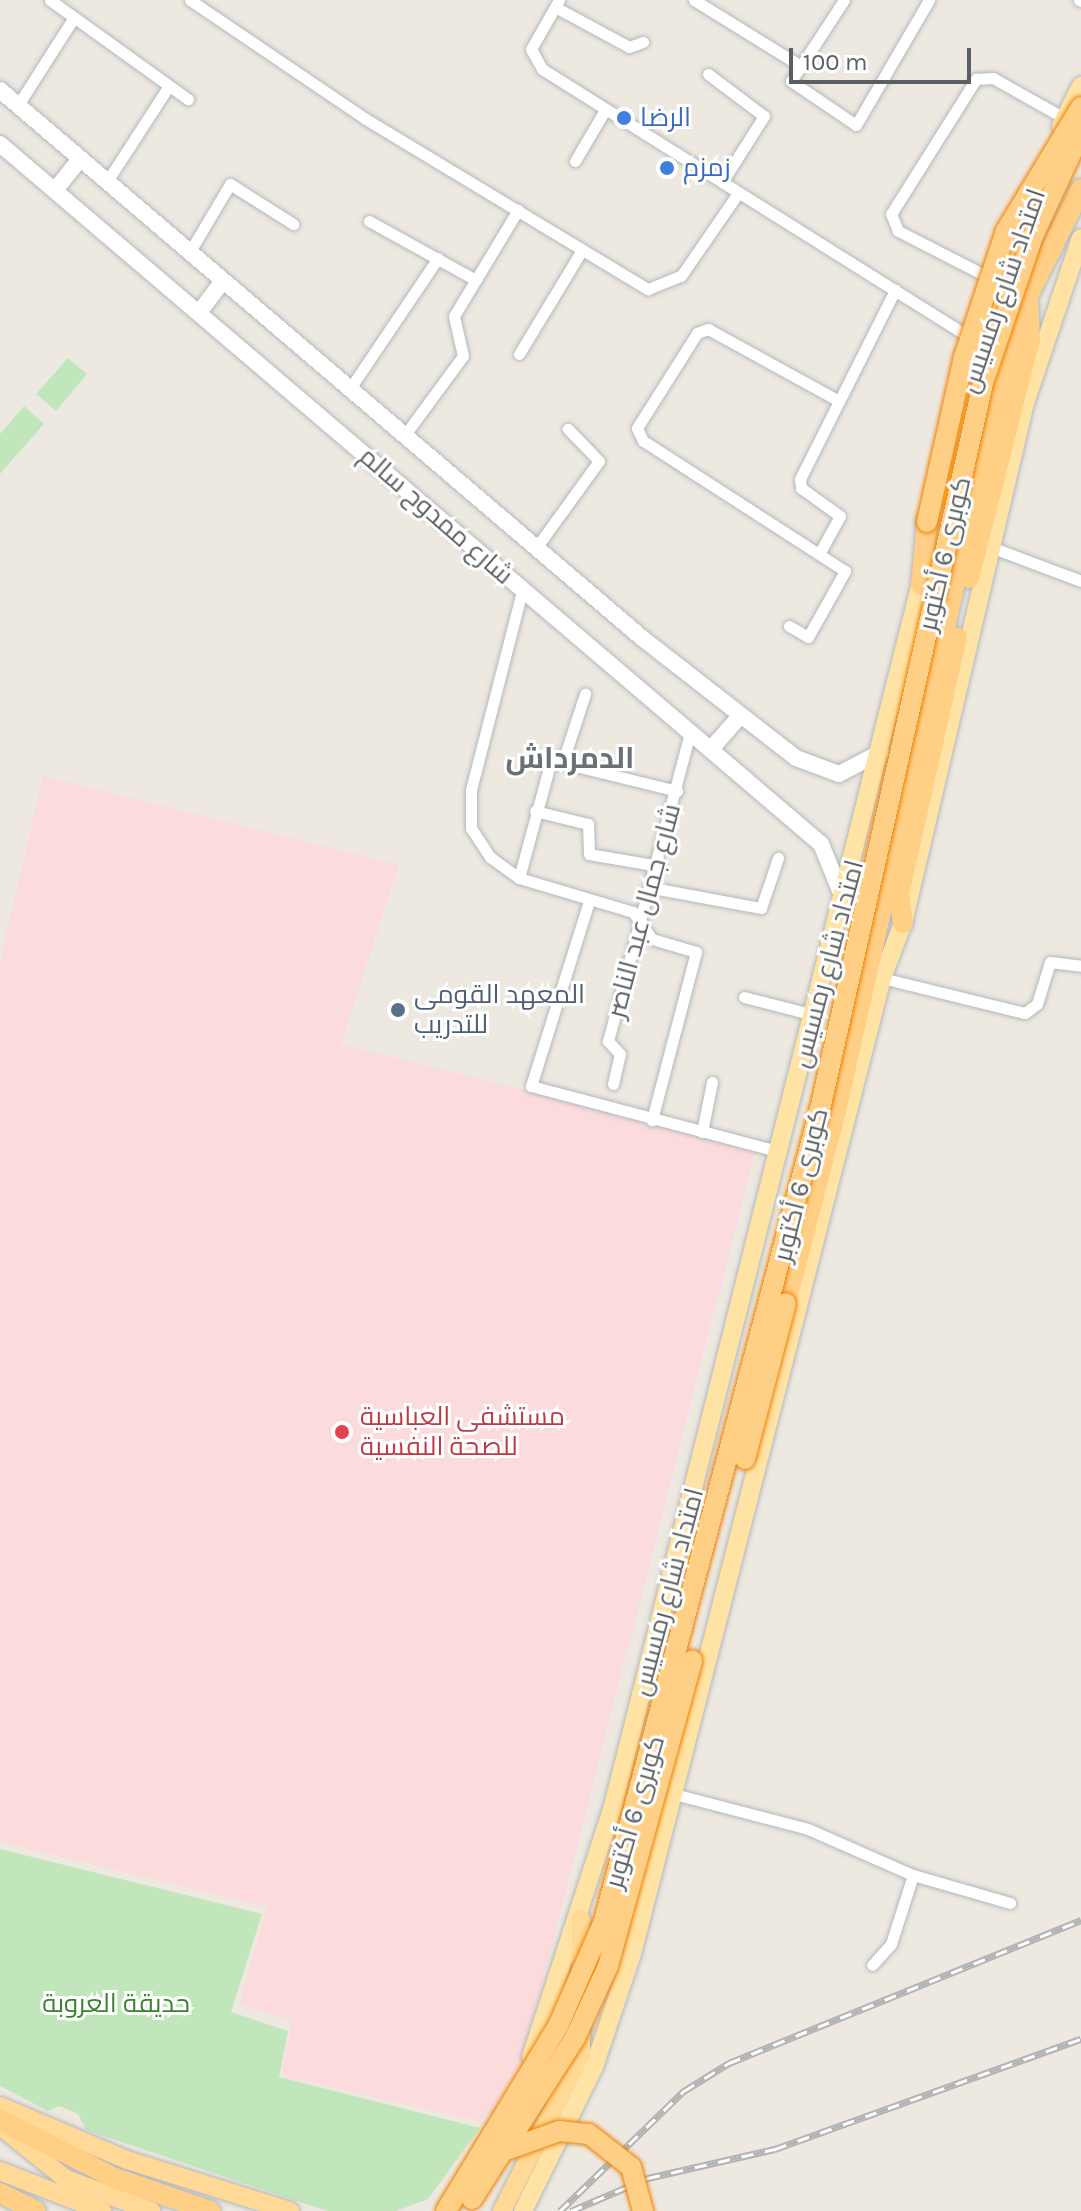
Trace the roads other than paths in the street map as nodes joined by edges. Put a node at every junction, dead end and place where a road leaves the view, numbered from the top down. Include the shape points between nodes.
1 (50, 0) edge
2 (190, 0) edge
3 (694, 0) edge
4 (844, 0) edge
5 (929, 0) edge
6 (557, 3) edge
7 (73, 19) junction
8 (643, 42) dead end
9 (801, 66) junction
10 (708, 74) dead end
11 (1081, 86) edge
12 (168, 87) junction
13 (0, 90) edge
14 (188, 99) dead end
15 (18, 105) junction
16 (605, 110) junction
17 (1073, 112) edge
18 (1081, 132) edge
19 (0, 144) edge
20 (79, 160) junction
21 (575, 161) dead end
22 (722, 182) junction
23 (106, 183) junction
24 (1081, 189) edge
25 (55, 190) junction
26 (738, 193) junction
27 (518, 210) junction
28 (369, 221) dead end
29 (293, 224) dead end
30 (1081, 238) edge
31 (582, 250) junction
32 (189, 253) junction
33 (438, 258) junction
34 (476, 280) junction
35 (223, 281) junction
36 (1000, 283) junction
37 (895, 290) junction
38 (1027, 298) junction
39 (201, 310) junction
40 (980, 344) junction
41 (519, 354) dead end
42 (349, 390) junction
43 (839, 401) junction
44 (568, 429) dead end
45 (404, 436) junction
46 (988, 545) junction
47 (536, 548) junction
48 (819, 554) junction
49 (1081, 581) edge
50 (921, 585) junction
51 (522, 591) junction
52 (789, 626) dead end
53 (585, 694) dead end
54 (741, 715) junction
55 (690, 732) junction
56 (711, 749) junction
57 (882, 750) junction
58 (563, 761) junction
59 (677, 791) junction
60 (535, 811) junction
61 (778, 858) dead end
62 (659, 866) junction
63 (519, 878) junction
64 (653, 888) junction
65 (589, 901) junction
66 (845, 906) junction
67 (642, 922) junction
68 (903, 923) junction
69 (1081, 966) edge
70 (882, 978) junction
71 (744, 997) dead end
72 (814, 1015) junction
73 (712, 1082) dead end
74 (613, 1084) dead end
75 (652, 1120) junction
76 (702, 1132) junction
77 (780, 1152) junction
78 (718, 1404) junction
79 (766, 1430) junction
80 (641, 1694) junction
81 (694, 1712) junction
82 (674, 1794) junction
83 (913, 1875) junction
84 (1010, 1903) dead end
85 (581, 1919) junction
86 (872, 1965) dead end
87 (0, 2106) edge
88 (0, 2123) edge
89 (509, 2149) junction
90 (0, 2171) edge
91 (0, 2178) edge
92 (0, 2193) edge
93 (475, 2193) junction
94 (154, 2203) edge
95 (102, 2204) edge
96 (36, 2211) edge
97 (60, 2211) edge
98 (210, 2211) edge
99 (290, 2211) edge
100 (434, 2211) edge
101 (446, 2211) edge
102 (466, 2211) edge
103 (502, 2211) edge
104 (523, 2211) edge
105 (643, 2211) edge

1 - 7 street
2 - 27 street
3 - 9 street
4 - 9 street
5 - 9 street via 856,125 793,86
6 - 8 street via 629,47
6 - 16 street via 531,57
7 - 12 street
7 - 15 street
10 - 22 street via 764,116
11 - 17 main road, امتداد شارع رمسيس
12 - 14 street
12 - 23 street
13 - 15 main road, شارع ممدوح سالم
15 - 20 main road, شارع ممدوح سالم
16 - 21 street
16 - 22 street
17 - 36 main road, امتداد شارع رمسيس
17 - 36 street via 993,78 976,79 891,214 898,231
17 - 50 highway, bridge via 1006,231 964,357 927,522
18 - 101 highway, كوبرى 6 أكتوبر, bridge via 1028,248 983,383 821,1105 604,1921 558,2026
19 - 25 main road, شارع ممدوح سالم
20 - 23 main road, شارع ممدوح سالم
20 - 25 main road
22 - 26 street
23 - 32 main road, شارع ممدوح سالم
24 - 38 highway, كوبرى 6 أكتوبر
25 - 39 main road, شارع ممدوح سالم
26 - 31 street via 681,276 660,290
26 - 37 street
27 - 31 street
27 - 34 street
28 - 33 street
29 - 32 street via 230,184
30 - 46 main road, امتداد شارع رمسيس via 1042,342
31 - 41 street
32 - 35 main road, شارع ممدوح سالم
33 - 34 street
33 - 42 street
34 - 45 street via 451,322 463,356
35 - 39 main road
35 - 42 main road, شارع ممدوح سالم
36 - 40 main road, امتداد شارع رمسيس
37 - 40 street
37 - 43 street
38 - 68 highway via 1030,338 899,894
38 - 89 highway, كوبرى 6 أكتوبر, bridge via 987,436 836,1111 622,1925 575,2038
39 - 51 main road, شارع ممدوح سالم
40 - 50 main road, امتداد شارع رمسيس
42 - 45 main road, شارع ممدوح سالم
43 - 48 street via 799,484 840,516
43 - 48 street via 708,329 697,333 637,428 643,441
44 - 47 street via 599,461
45 - 47 main road, شارع ممدوح سالم
46 - 49 street
46 - 68 main road, امتداد شارع رمسيس
47 - 54 main road, شارع ممدوح سالم
48 - 52 street via 847,580 808,637
50 - 57 main road, امتداد شارع رمسيس
51 - 55 main road, شارع ممدوح سالم
51 - 63 street via 469,811 481,845
53 - 58 street
54 - 56 main road
54 - 57 main road, شارع ممدوح سالم via 828,773 861,769
55 - 56 main road, شارع ممدوح سالم
55 - 59 street, شارع جمال عبد الناصر
56 - 66 main road, شارع ممدوح سالم via 821,844
57 - 66 main road, امتداد شارع رمسيس
58 - 59 street
58 - 60 street via 551,760
59 - 62 street, شارع جمال عبد الناصر
60 - 62 street via 588,824 589,854
60 - 63 street
61 - 64 street via 761,908
62 - 64 street, شارع جمال عبد الناصر
63 - 65 street
64 - 67 street, شارع جمال عبد الناصر
65 - 67 street via 633,912
65 - 75 street via 529,1082 535,1090
66 - 72 main road, امتداد شارع رمسيس
67 - 74 street, شارع جمال عبد الناصر via 608,1041 620,1054
67 - 75 street via 652,939 696,954
68 - 70 main road, امتداد شارع رمسيس
69 - 70 street via 1050,962 1037,1004 1025,1013
70 - 79 main road, امتداد شارع رمسيس
71 - 72 street
72 - 77 main road, امتداد شارع رمسيس
73 - 76 street
75 - 76 street
76 - 77 street
77 - 78 main road, امتداد شارع رمسيس
78 - 79 main road via 741,1433
78 - 80 main road, امتداد شارع رمسيس
79 - 81 main road, امتداد شارع رمسيس
80 - 81 main road via 658,1678 678,1676
80 - 85 main road, امتداد شارع رمسيس
81 - 82 main road, امتداد شارع رمسيس
82 - 83 street via 808,1829
82 - 104 main road, امتداد شارع رمسيس via 612,2023
83 - 84 street
83 - 86 street via 891,1944
85 - 93 main road, امتداد شارع رمسيس via 551,2013
85 - 103 highway via 581,2053
87 - 99 highway via 127,2160
88 - 94 highway
88 - 95 highway via 50,2168
89 - 102 highway, كوبرى 6 أكتوبر, bridge
89 - 105 highway, bridge via 559,2131 589,2134 631,2167
90 - 95 highway
91 - 97 highway
92 - 96 highway
93 - 100 highway
93 - 102 main road, امتداد شارع رمسيس
94 - 95 highway
94 - 98 highway

